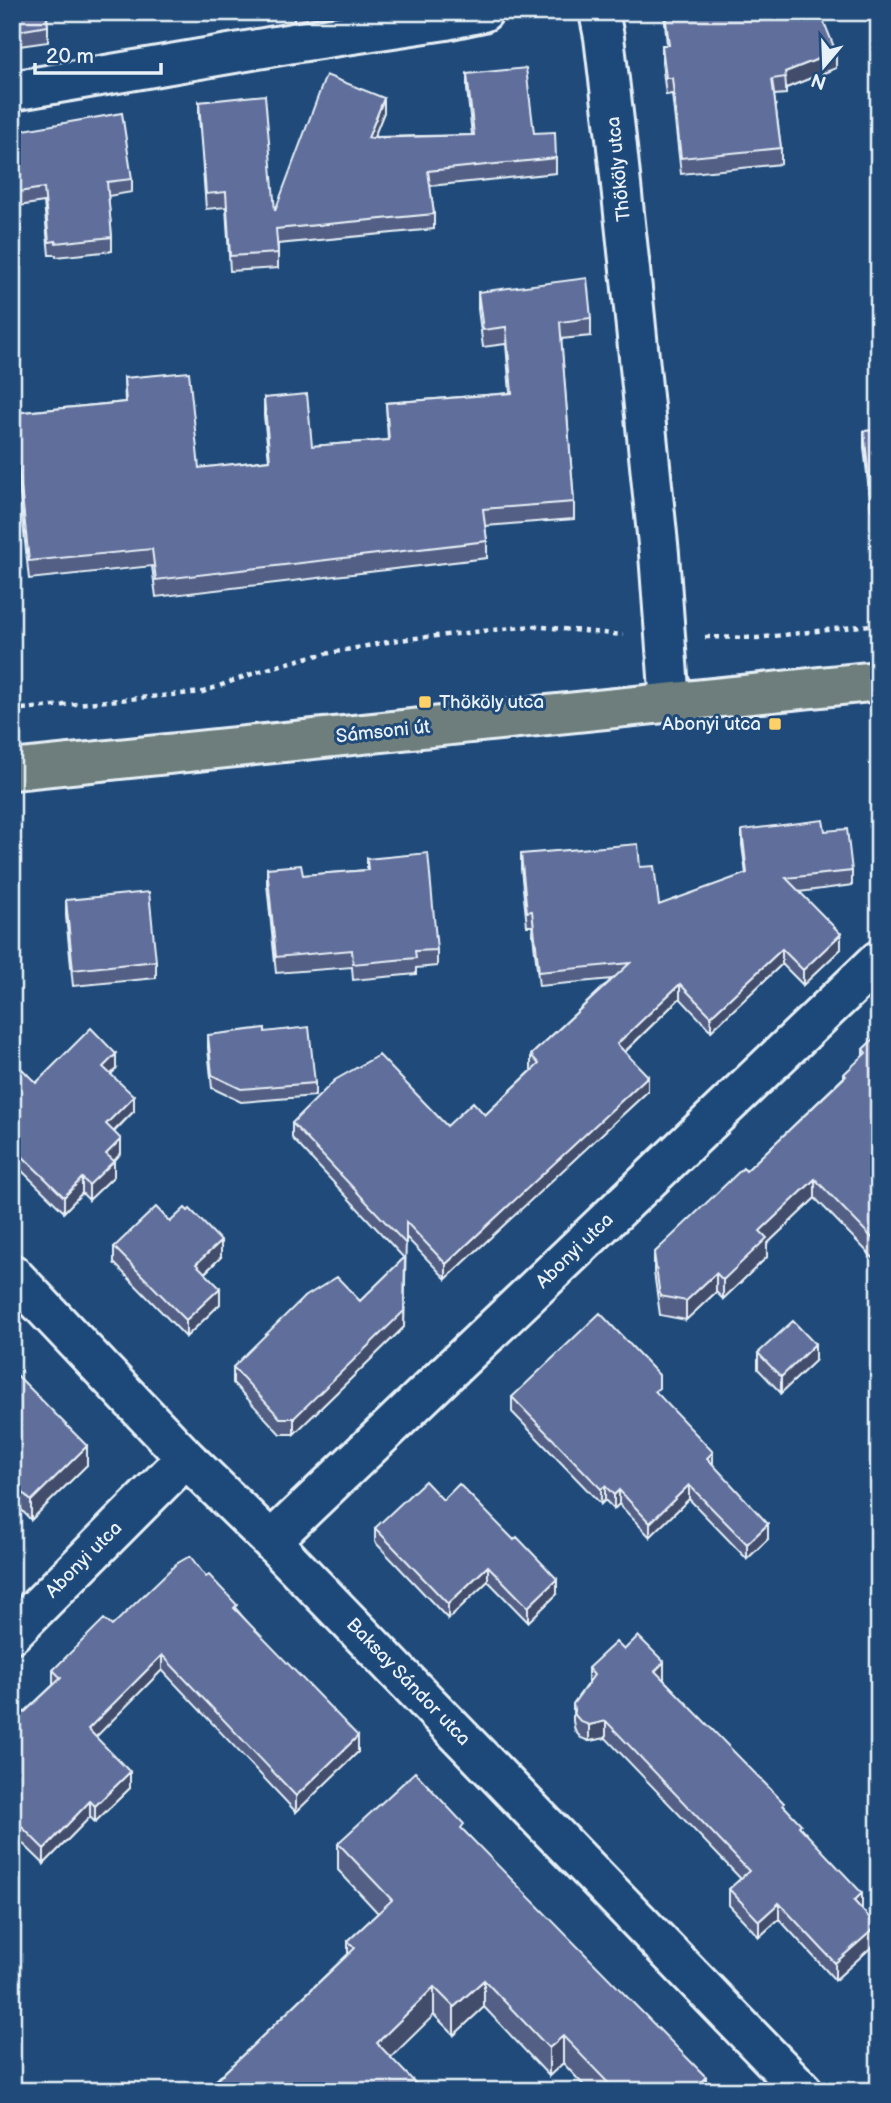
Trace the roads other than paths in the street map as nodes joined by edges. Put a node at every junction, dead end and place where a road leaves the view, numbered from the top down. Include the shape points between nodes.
1 (483, 12) edge
2 (599, 12) edge
3 (12, 91) edge
4 (879, 681) edge
5 (670, 703) junction
6 (12, 770) edge
7 (879, 960) edge
8 (12, 1274) edge
9 (186, 1458) junction
10 (271, 1541) junction
11 (12, 1633) edge
12 (803, 2091) edge

1 - 3 street
2 - 5 street, Thököly utca via 616,138
4 - 5 main road, Sámsoni út
5 - 6 main road, Sámsoni út
7 - 10 street, Abonyi utca
8 - 9 street, Baksay Sándor utca
9 - 10 street, Baksay Sándor utca
9 - 11 street, Abonyi utca
10 - 12 street, Baksay Sándor utca

